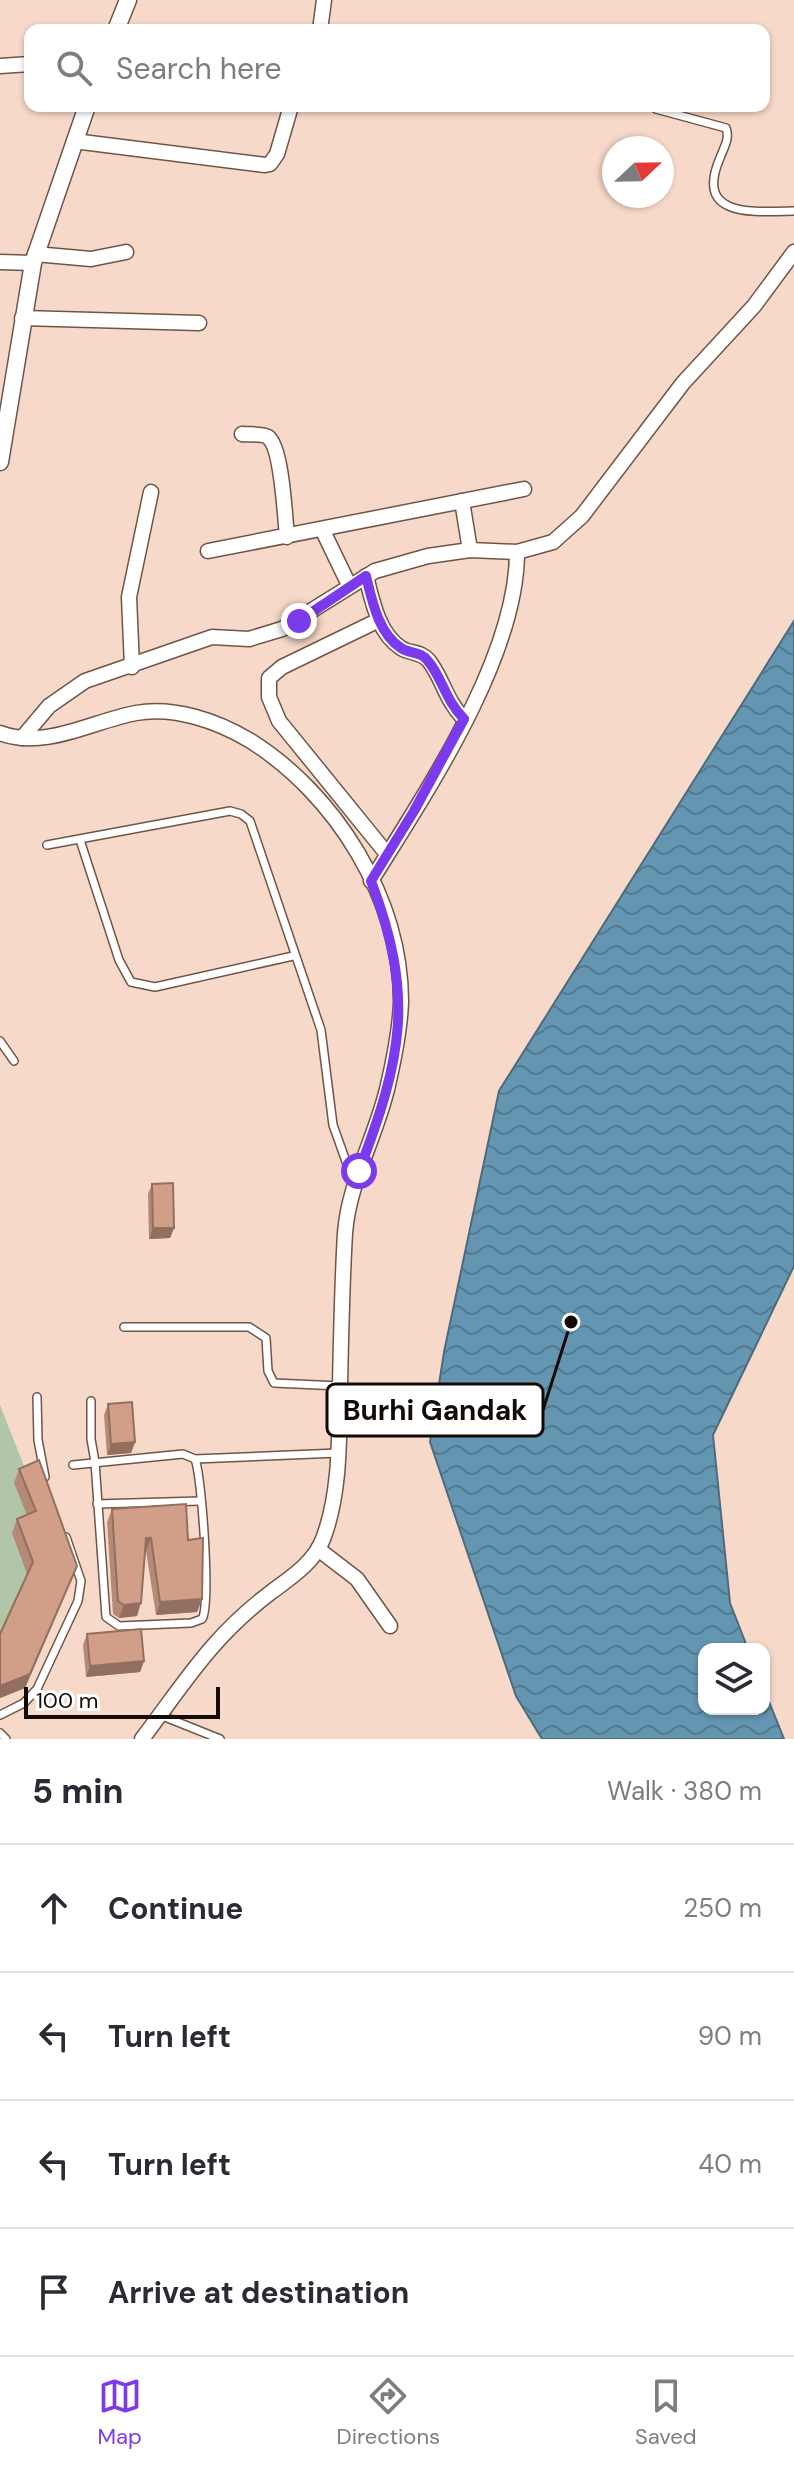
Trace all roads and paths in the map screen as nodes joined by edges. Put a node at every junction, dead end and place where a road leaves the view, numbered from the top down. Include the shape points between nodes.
1 (128, 0) edge
2 (324, 0) edge
3 (118, 24) edge
4 (321, 24) edge
5 (24, 64) edge
6 (0, 66) edge
7 (85, 112) edge
8 (289, 112) edge
9 (667, 112) edge
10 (74, 141) junction
11 (794, 211) edge
12 (126, 252) dead end
13 (794, 252) edge
14 (34, 258) junction
15 (0, 262) edge
16 (22, 318) junction
17 (199, 323) dead end
18 (242, 434) dead end
19 (0, 462) edge
20 (524, 489) dead end
21 (151, 492) dead end
22 (462, 501) junction
23 (322, 529) junction
24 (287, 537) junction
25 (470, 550) junction
26 (208, 551) dead end
27 (517, 552) junction
28 (366, 576) junction
29 (349, 585) junction
30 (379, 620) junction
31 (132, 667) junction
32 (464, 719) junction
33 (0, 733) edge
34 (22, 738) junction
35 (80, 840) junction
36 (47, 845) dead end
37 (387, 854) junction
38 (371, 881) junction
39 (293, 956) junction
40 (0, 1041) edge
41 (14, 1061) dead end
42 (354, 1186) junction
43 (124, 1327) dead end
44 (340, 1386) junction
45 (37, 1397) dead end
46 (91, 1401) dead end
47 (338, 1453) junction
48 (195, 1459) junction
49 (95, 1462) junction
50 (73, 1465) dead end
51 (46, 1483) edge
52 (200, 1501) junction
53 (97, 1504) junction
54 (64, 1531) edge
55 (318, 1549) junction
56 (390, 1626) dead end
57 (0, 1715) edge
58 (156, 1727) edge
59 (0, 1733) edge
60 (6, 1739) edge
61 (142, 1739) edge
62 (220, 1739) edge

1 - 3 street
2 - 4 street
5 - 6 street
7 - 10 street
8 - 10 street via 277,154 265,165
9 - 11 lane via 726,128 729,137 712,182 721,202 736,209
10 - 14 street
12 - 14 street via 91,259
13 - 27 street via 754,306 683,383 582,516 553,542
14 - 15 street
14 - 16 street
16 - 17 street
16 - 19 street
18 - 24 street via 271,440
20 - 22 street
21 - 31 street via 129,597
22 - 23 street
22 - 25 street
23 - 24 street
23 - 29 street
24 - 26 street
25 - 27 street
25 - 28 street via 400,563
27 - 32 street via 510,610
28 - 29 street
28 - 30 street
29 - 31 street via 282,629 249,639 212,637
30 - 32 street via 400,647 429,662 446,698
30 - 37 street via 282,667 269,678 268,687 279,721
31 - 34 street via 70,689
32 - 37 street
33 - 34 street
34 - 38 street via 54,736 154,712 222,727 248,740 305,785 349,838
35 - 36 lane
35 - 39 lane via 230,811 241,814 253,826
35 - 39 lane via 131,982 155,987
37 - 38 street
38 - 42 street via 394,953 401,1005 388,1087
39 - 42 lane via 325,1044 333,1125
40 - 41 lane
42 - 44 street via 345,1237
43 - 44 lane via 249,1327 266,1338 274,1383
44 - 47 street
45 - 51 lane
46 - 49 lane
47 - 48 lane
47 - 55 street
48 - 49 lane via 183,1454
48 - 52 lane
49 - 50 lane
49 - 53 lane
52 - 53 lane
52 - 53 lane via 207,1608 198,1622 119,1626 109,1622 104,1611
54 - 57 lane via 81,1581 78,1601 37,1689
55 - 56 street via 357,1579
55 - 58 street via 226,1628
58 - 61 street
58 - 62 lane
59 - 60 lane

